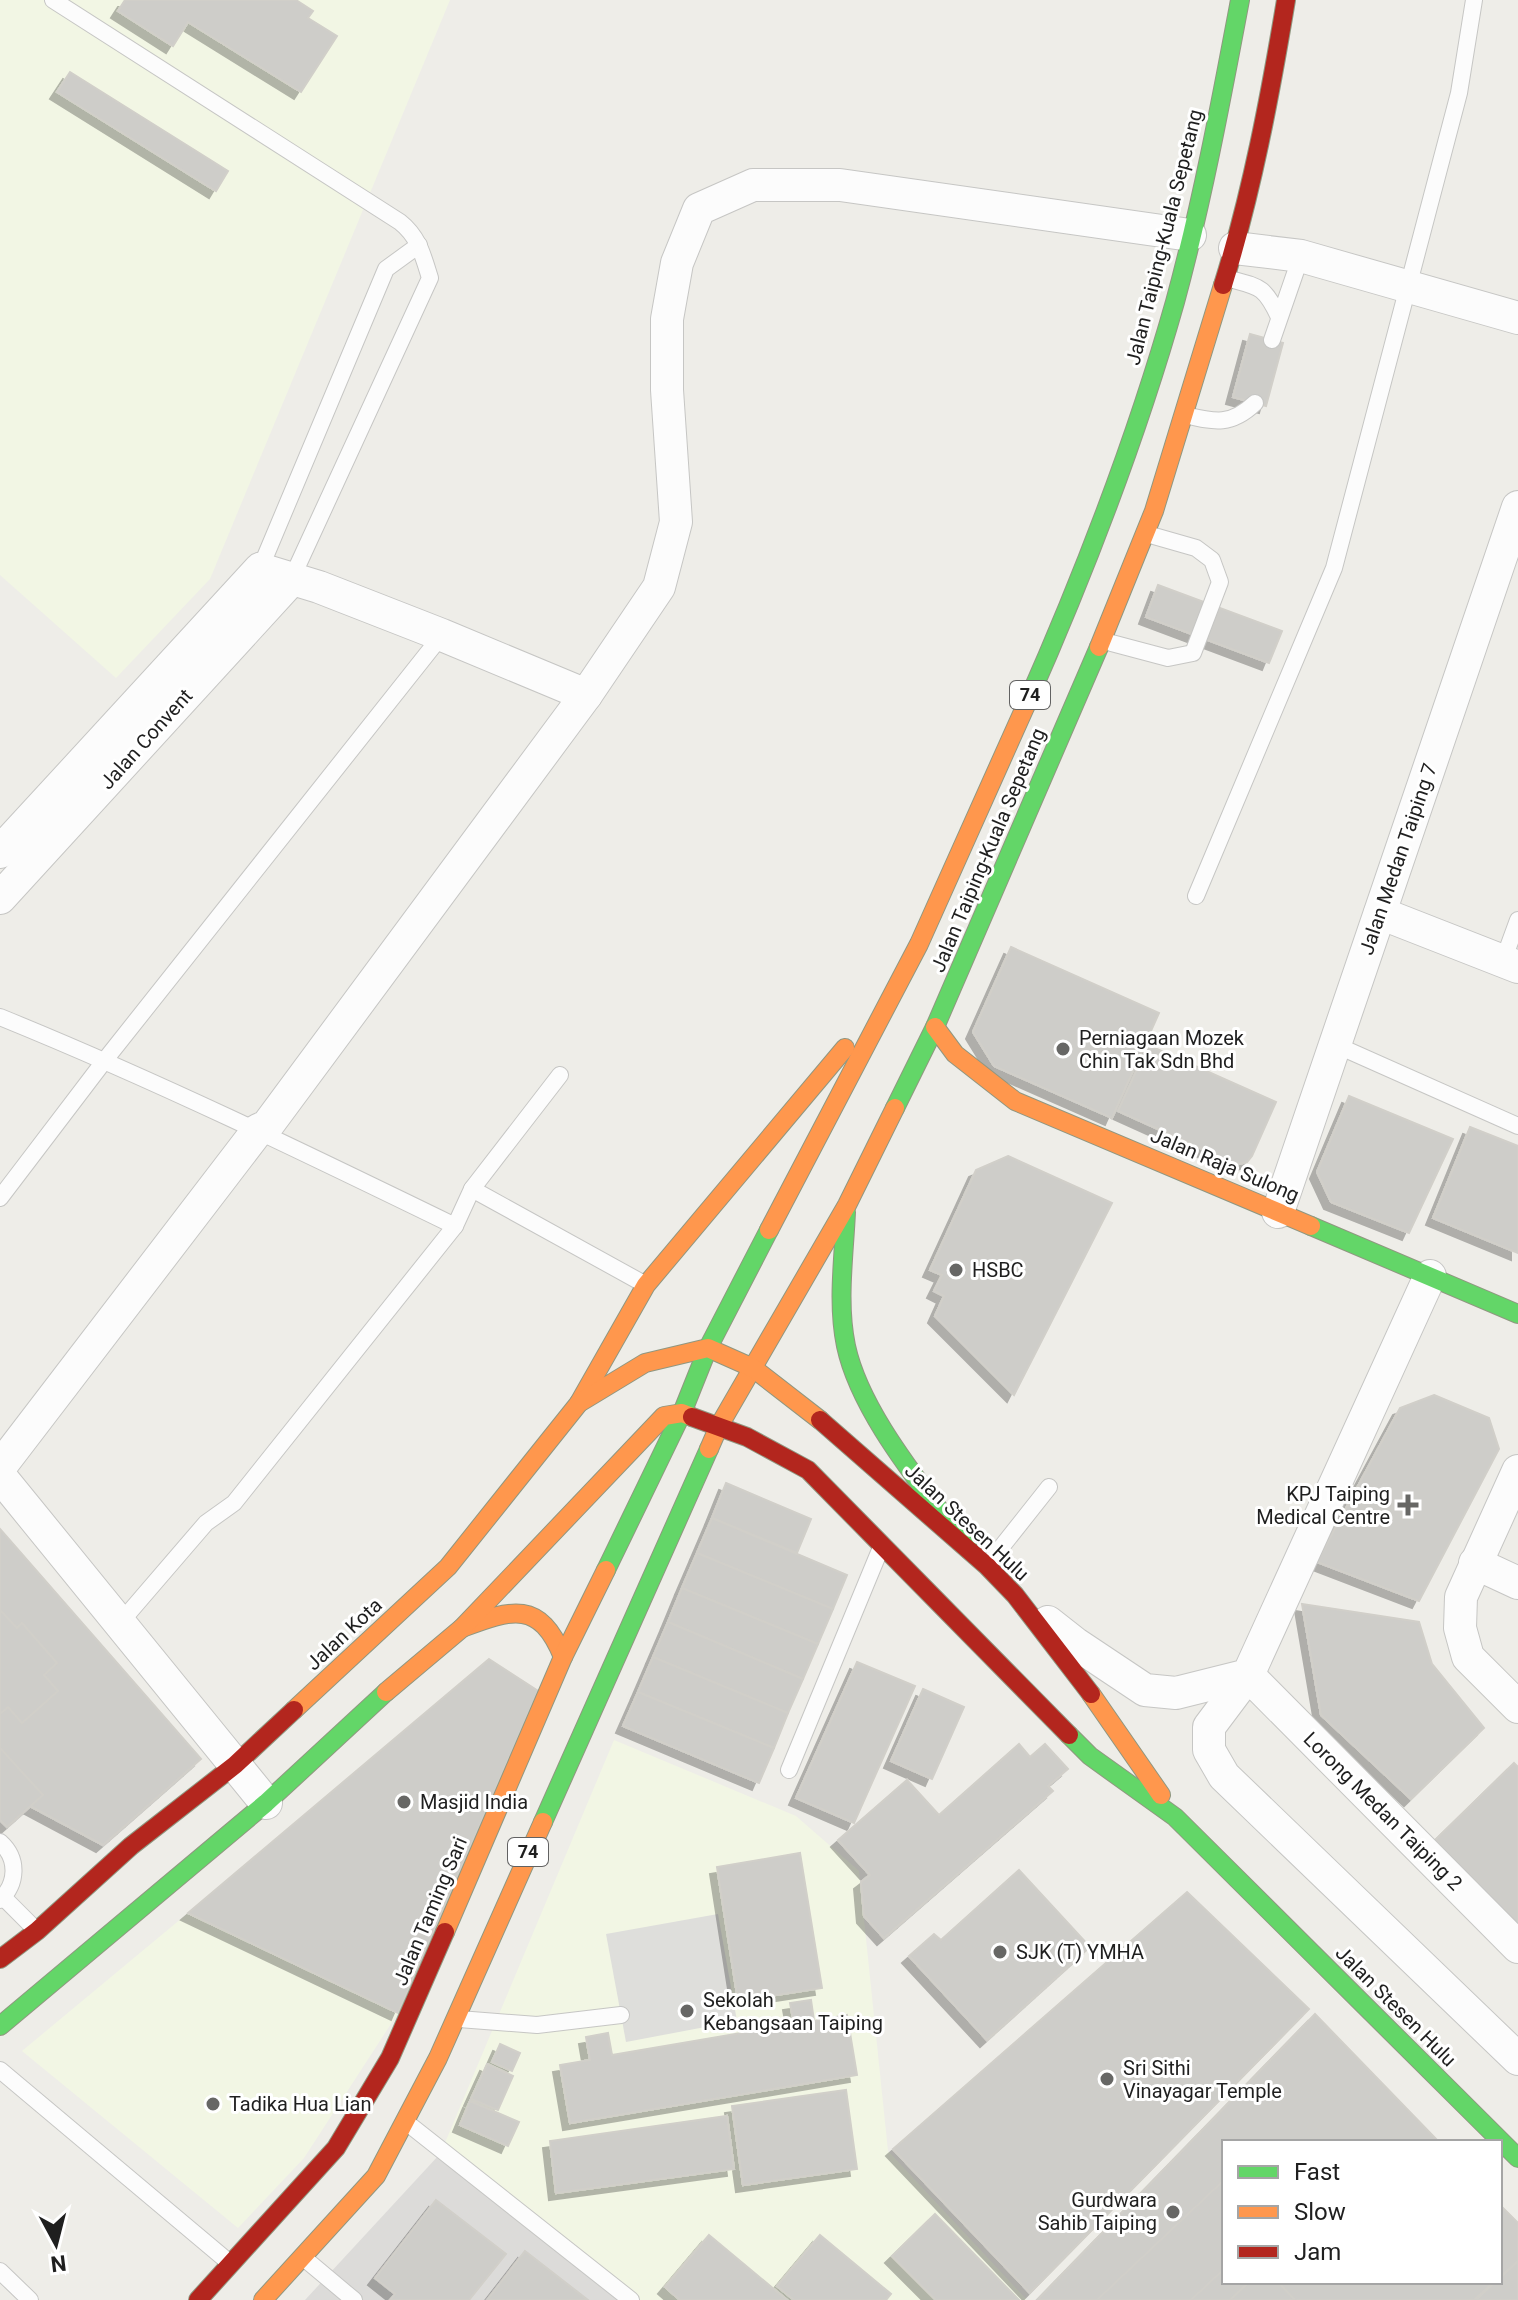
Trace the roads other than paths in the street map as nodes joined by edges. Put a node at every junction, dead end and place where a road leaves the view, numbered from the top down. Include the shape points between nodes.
1 (53, 0) edge
2 (1240, 0) edge
3 (1286, 0) edge
4 (1474, 0) edge
5 (1190, 235) junction
6 (419, 245) junction
7 (1301, 256) junction
8 (1230, 263) junction
9 (1407, 285) junction
10 (1279, 317) junction
11 (1518, 318) edge
12 (1272, 340) dead end
13 (1255, 403) dead end
14 (1183, 415) junction
15 (1518, 507) edge
16 (1145, 533) junction
17 (260, 569) junction
18 (291, 580) junction
19 (442, 635) junction
20 (1102, 641) junction
21 (586, 695) junction
22 (0, 852) edge
23 (1196, 896) dead end
24 (0, 898) edge
25 (1380, 913) junction
26 (1518, 920) edge
27 (919, 944) junction
28 (1510, 964) edge
29 (0, 1017) edge
30 (935, 1027) junction
31 (850, 1042) junction
32 (1336, 1045) junction
33 (105, 1060) junction
34 (560, 1075) dead end
35 (782, 1095) dead end
36 (1518, 1126) edge
37 (258, 1130) junction
38 (472, 1189) junction
39 (0, 1198) edge
40 (847, 1205) junction
41 (1278, 1212) junction
42 (455, 1226) junction
43 (648, 1261) dead end
44 (1430, 1276) junction
45 (646, 1285) junction
46 (1518, 1314) edge
47 (708, 1348) junction
48 (753, 1368) junction
49 (579, 1403) junction
50 (682, 1413) junction
51 (719, 1426) junction
52 (0, 1467) edge
53 (1518, 1471) edge
54 (0, 1476) edge
55 (1049, 1487) dead end
56 (882, 1546) junction
57 (969, 1550) junction
58 (1475, 1563) junction
59 (987, 1566) junction
60 (1518, 1583) edge
61 (1015, 1595) junction
62 (120, 1623) junction
63 (462, 1628) junction
64 (563, 1657) junction
65 (1248, 1675) junction
66 (1518, 1707) edge
67 (235, 1765) junction
68 (789, 1770) dead end
69 (266, 1803) junction
70 (1175, 1817) junction
71 (0, 1842) edge
72 (2, 1899) edge
73 (37, 1931) junction
74 (1518, 1947) edge
75 (0, 1959) edge
76 (621, 2015) dead end
77 (454, 2019) junction
78 (0, 2026) edge
79 (1518, 2059) edge
80 (0, 2070) edge
81 (406, 2122) junction
82 (1500, 2140) edge
83 (1502, 2142) edge
84 (1518, 2158) edge
85 (304, 2258) junction
86 (232, 2265) junction
87 (0, 2271) edge
88 (30, 2300) edge
89 (198, 2300) edge
90 (263, 2300) edge
91 (354, 2300) edge
92 (631, 2300) edge

1 - 6 lane via 400,222
2 - 5 main road, Jalan Taiping-Kuala Sepetang / 74
3 - 8 main road, Jalan Taiping-Kuala Sepetang / 74 via 1272,86
4 - 9 lane via 1459,93
5 - 21 street via 840,185 753,185 699,209 677,263 667,319 676,522 659,587
5 - 27 main road, Jalan Taiping-Kuala Sepetang / 74 via 1129,451 1058,632
6 - 17 lane via 386,269
6 - 18 lane via 430,278
7 - 8 street
7 - 9 street
7 - 10 lane
8 - 10 lane via 1268,294
8 - 14 main road, Jalan Taiping-Kuala Sepetang / 74
9 - 11 street
9 - 23 lane via 1334,568
10 - 12 lane
13 - 14 lane via 1240,417 1211,421
14 - 16 main road, Jalan Taiping-Kuala Sepetang / 74
15 - 25 street, Jalan Medan Taiping 7
16 - 20 main road, Jalan Taiping-Kuala Sepetang / 74
16 - 20 lane via 1196,548 1212,560 1220,582 1193,653 1168,658
17 - 18 street
17 - 22 street, Jalan Convent
18 - 19 street
18 - 24 street, Jalan Convent
19 - 21 street
19 - 33 lane
20 - 30 main road, Jalan Taiping-Kuala Sepetang / 74
21 - 37 street via 267,1126
25 - 28 street
25 - 32 street, Jalan Medan Taiping 7
26 - 28 lane
27 - 31 main road
27 - 47 main road, Jalan Taiping-Kuala Sepetang / 74
29 - 33 lane
30 - 40 main road, Jalan Taiping-Kuala Sepetang / 74
30 - 41 main road, Jalan Raja Sulong via 955,1054 1015,1101
31 - 35 lane
31 - 45 main road
32 - 36 lane
32 - 41 street, Jalan Medan Taiping 7
33 - 37 lane
33 - 39 lane
34 - 38 lane
37 - 42 lane
37 - 52 street
38 - 42 lane
38 - 45 lane
40 - 48 main road, Jalan Taiping-Kuala Sepetang / 74
40 - 57 main road via 842,1310 851,1362 877,1416
41 - 44 main road, Jalan Raja Sulong
42 - 62 lane via 234,1503 206,1523
43 - 45 lane
44 - 46 main road, Jalan Raja Sulong
44 - 65 street
45 - 49 main road
47 - 48 main road, Jalan Stesen Hulu
47 - 49 main road, Jalan Kota via 645,1363
47 - 50 main road, 74
48 - 51 main road, 74
48 - 57 main road, Jalan Stesen Hulu
49 - 67 main road, Jalan Kota via 448,1567
50 - 51 main road, Jalan Stesen Hulu
50 - 63 main road via 664,1416 629,1450
50 - 64 main road, Jalan Taming Sari / 74
51 - 56 main road, Jalan Stesen Hulu via 808,1470
51 - 77 main road, 74
53 - 58 street
54 - 62 street
55 - 59 lane
56 - 68 lane
56 - 70 main road, Jalan Stesen Hulu via 1090,1756
57 - 59 main road, Jalan Stesen Hulu
58 - 60 street
58 - 66 street via 1461,1597 1460,1628 1468,1657
59 - 61 main road, Jalan Stesen Hulu
61 - 65 street via 1145,1690 1176,1693
61 - 70 main road, Jalan Stesen Hulu via 1120,1733
62 - 67 street
63 - 64 main road via 493,1616 533,1615 552,1630
63 - 69 main road
64 - 86 main road, Jalan Taming Sari / 74 via 390,2058 336,2148
65 - 74 street, Lorong Medan Taiping 2
65 - 79 street via 1209,1727 1209,1750 1224,1776
67 - 69 street
67 - 73 main road, Jalan Kota via 131,1846
69 - 78 main road
70 - 82 main road, Jalan Stesen Hulu
71 - 72 lane via 14,1870 12,1889
72 - 73 lane
73 - 75 main road, Jalan Kota
76 - 77 lane via 537,2025
77 - 81 main road, 74
80 - 86 lane
81 - 85 main road, 74 via 376,2176
81 - 92 lane
83 - 84 main road, Jalan Stesen Hulu
85 - 90 main road, 74
85 - 91 lane
86 - 89 main road, Jalan Taming Sari / 74
87 - 88 lane

